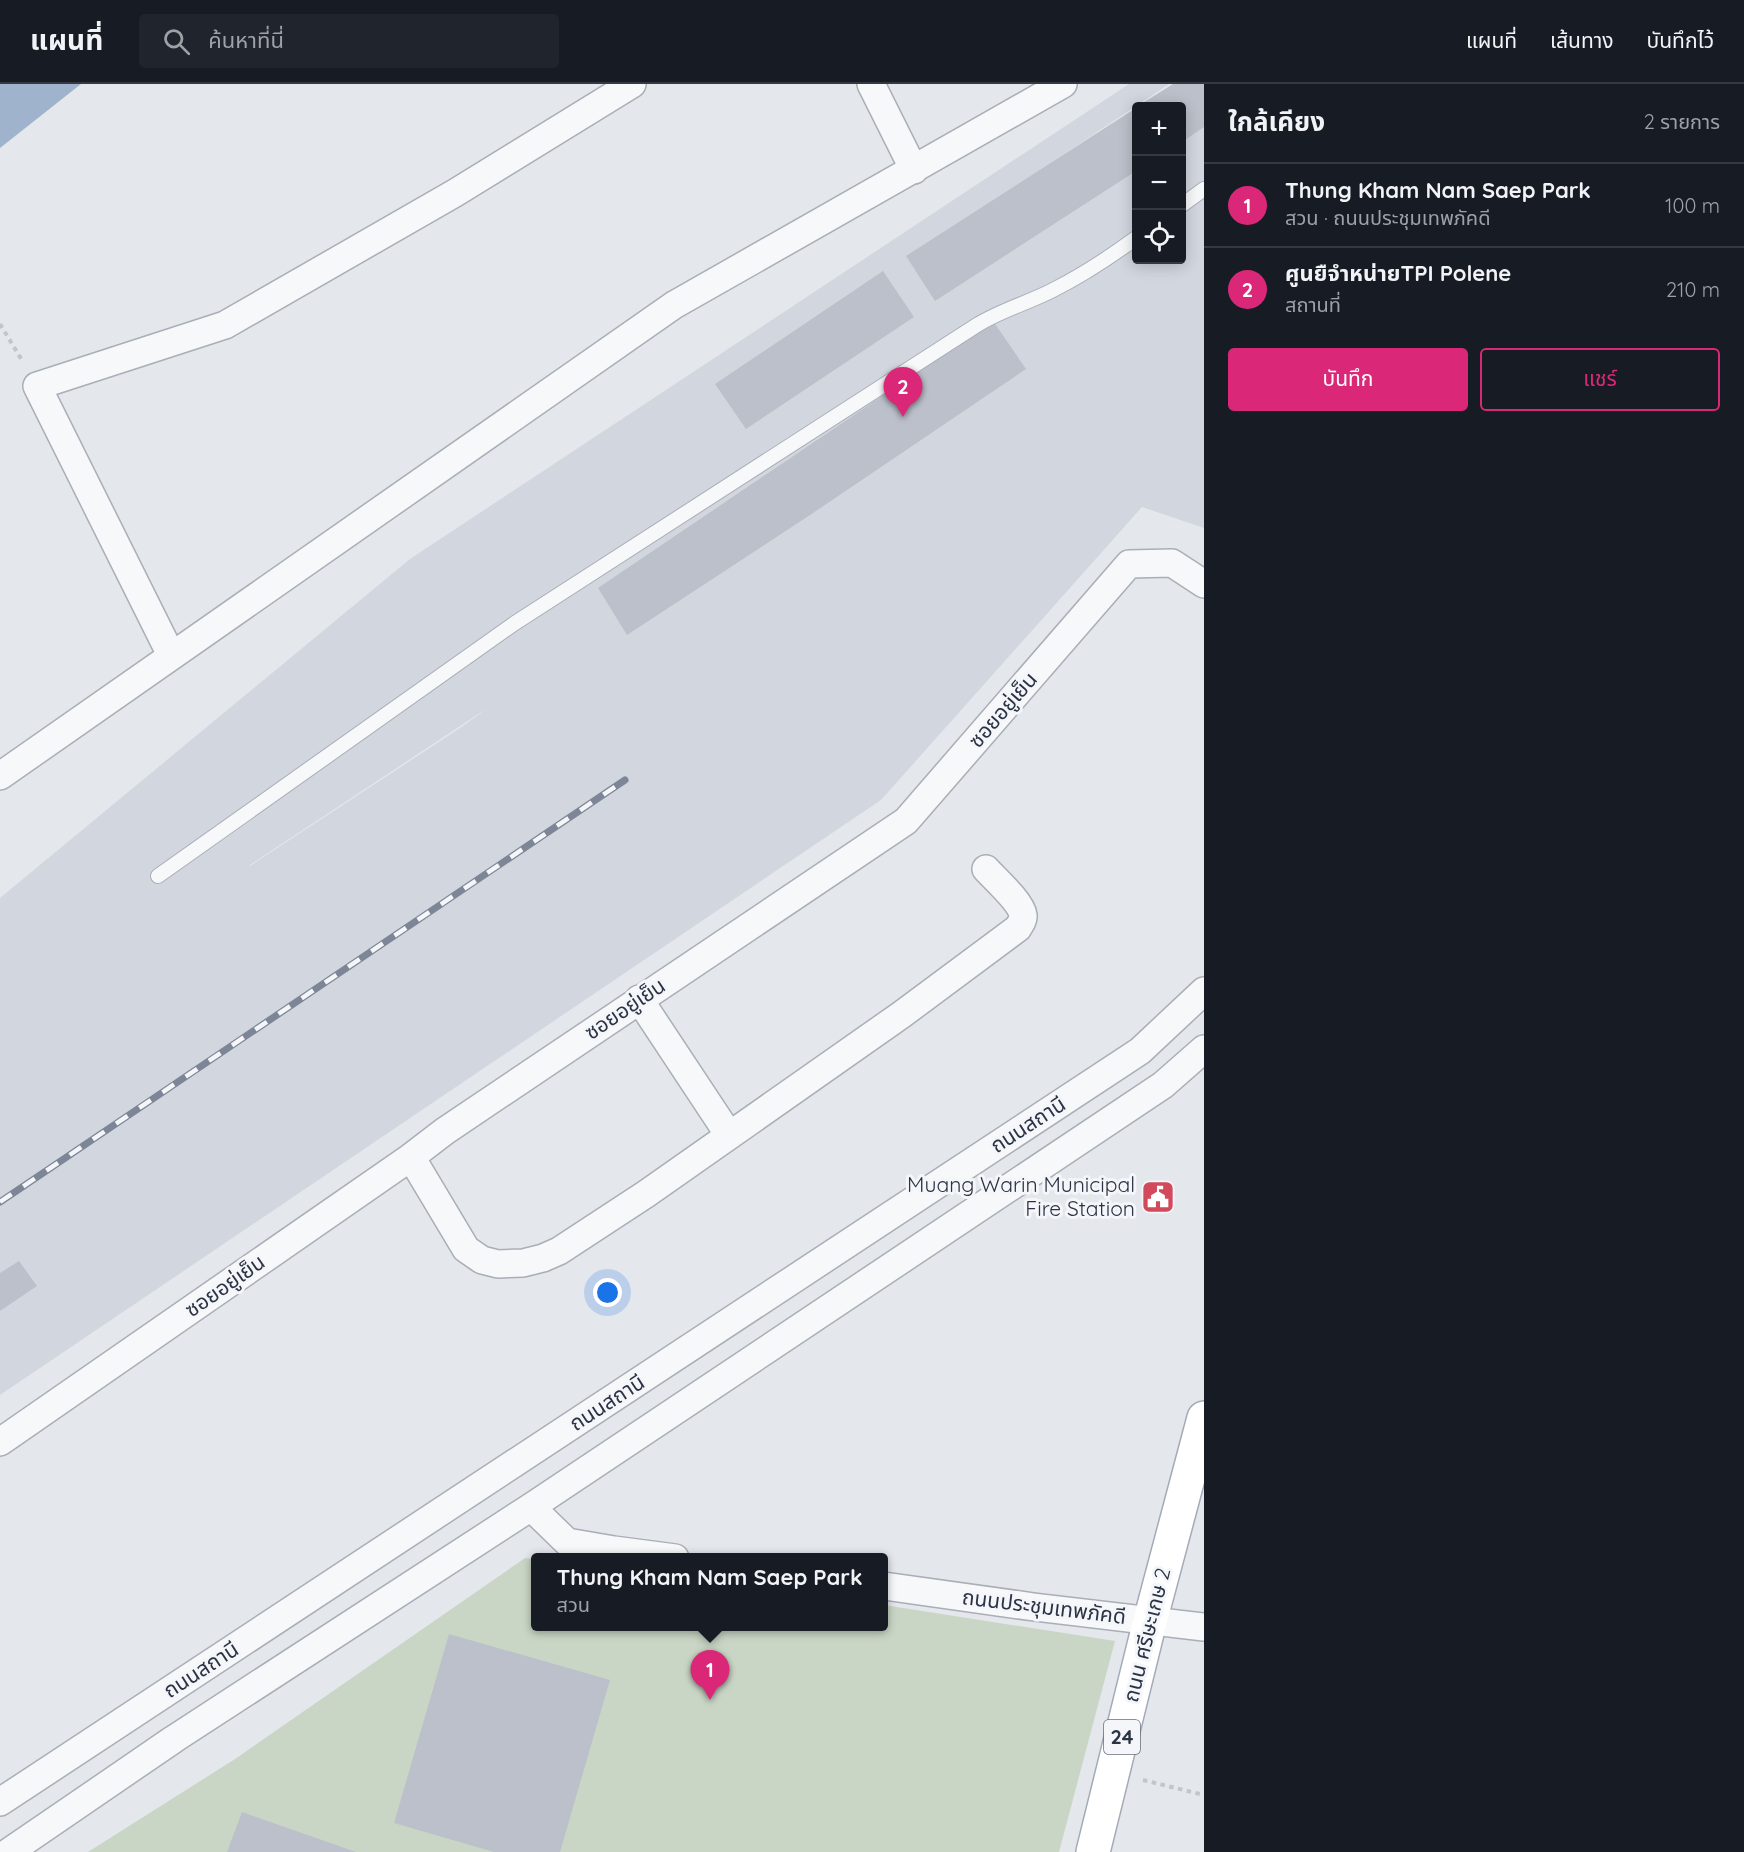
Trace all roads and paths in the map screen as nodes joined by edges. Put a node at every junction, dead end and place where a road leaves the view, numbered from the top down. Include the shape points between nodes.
1 (632, 84) edge
2 (871, 84) edge
3 (1063, 84) edge
4 (914, 170) junction
5 (1204, 189) edge
6 (1186, 202) edge
7 (1132, 241) edge
8 (0, 324) edge
9 (37, 386) junction
10 (1204, 584) edge
11 (171, 655) junction
12 (0, 776) edge
13 (986, 869) dead end
14 (158, 876) dead end
15 (1204, 991) edge
16 (639, 999) junction
17 (1204, 1049) edge
18 (729, 1135) junction
19 (411, 1157) junction
20 (1204, 1418) edge
21 (0, 1442) edge
22 (531, 1507) junction
23 (640, 1553) edge
24 (888, 1587) edge
25 (1150, 1621) junction
26 (1204, 1627) edge
27 (1114, 1772) junction
28 (1204, 1795) edge
29 (0, 1802) edge
30 (9, 1852) edge
31 (1093, 1852) edge

1 - 9 street via 454,193 225,325
2 - 4 street
3 - 4 street
4 - 11 street via 674,305
5 - 6 lane
7 - 14 lane via 1055,289 977,325 514,623
8 - 9 path
9 - 11 street
10 - 16 street, ซอยอยู่เย็น via 1172,563 1130,564 906,821
11 - 12 street
13 - 18 street via 1023,913 1018,928
15 - 29 street, ถนนสถานี via 1140,1052
16 - 18 street
16 - 19 street, ซอยอยู่เย็น
17 - 22 street, ถนนสถานี via 1163,1085
18 - 19 street via 559,1251 510,1264 482,1260 466,1249
19 - 21 street, ซอยอยู่เย็น
20 - 25 main road, ถนน ศรีษะเกษ 2 / 24
22 - 23 street via 567,1542
22 - 30 street, ถนนสถานี via 174,1739
24 - 25 street, ถนนประชุมเทพภัคดี
25 - 26 street, ถนนประชุมเทพภัคดี
25 - 27 main road, ถนน ศรีษะเกษ 2 / 24
27 - 28 path
27 - 31 main road, ถนน ศรีษะเกษ 2 / 24

